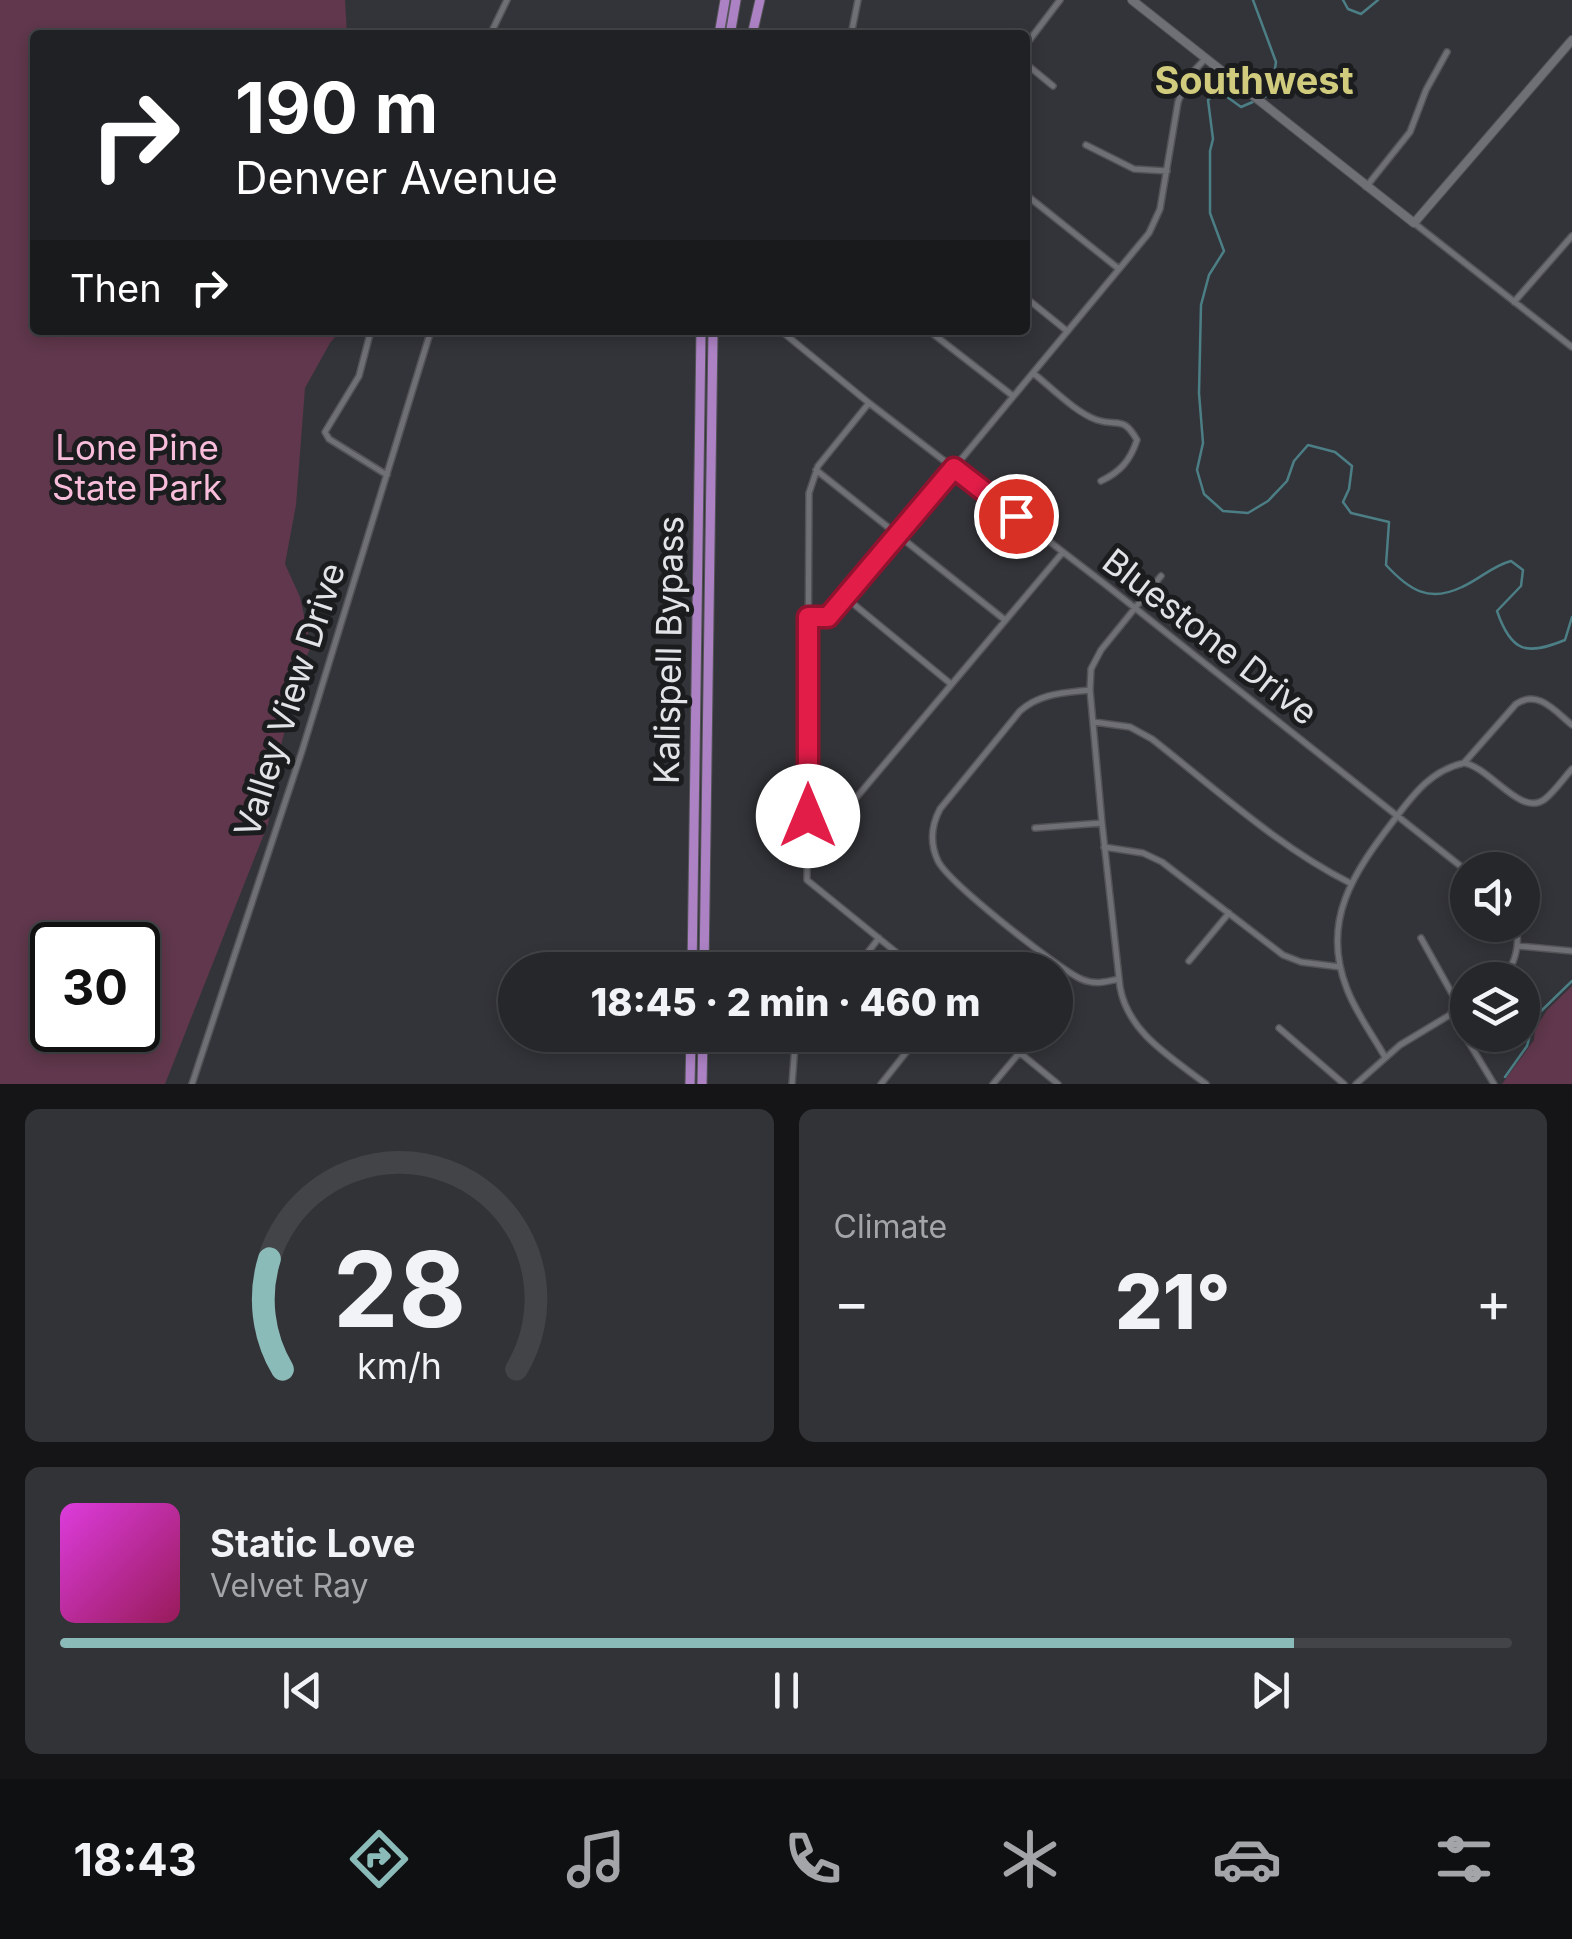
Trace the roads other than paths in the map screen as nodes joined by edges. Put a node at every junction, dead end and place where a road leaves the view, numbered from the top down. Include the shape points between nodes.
1 (506, 0) edge
2 (725, 0) edge
3 (736, 0) edge
4 (760, 0) edge
5 (858, 0) edge
6 (1060, 0) edge
7 (1132, 0) edge
8 (492, 30) edge
9 (721, 30) edge
10 (731, 30) edge
11 (753, 30) edge
12 (852, 30) edge
13 (1030, 39) edge
14 (1572, 40) edge
15 (1447, 52) dead end
16 (1206, 58) junction
17 (1030, 67) edge
18 (1053, 86) dead end
19 (1086, 146) dead end
20 (1167, 171) junction
21 (1366, 186) junction
22 (1030, 198) edge
23 (1414, 223) junction
24 (1572, 236) edge
25 (1119, 269) junction
26 (1030, 302) edge
27 (1514, 302) junction
28 (1067, 331) junction
29 (371, 335) edge
30 (430, 335) edge
31 (702, 335) edge
32 (712, 335) edge
33 (786, 335) edge
34 (934, 335) edge
35 (1572, 348) edge
36 (1033, 373) junction
37 (1013, 396) junction
38 (869, 403) junction
39 (954, 468) junction
40 (816, 470) junction
41 (388, 475) junction
42 (1101, 482) dead end
43 (897, 536) junction
44 (1063, 552) junction
45 (1161, 576) dead end
46 (845, 598) junction
47 (1135, 608) junction
48 (808, 617) junction
49 (1006, 620) junction
50 (952, 685) junction
51 (1090, 690) junction
52 (1094, 722) junction
53 (1572, 725) edge
54 (1464, 763) junction
55 (1572, 769) edge
56 (1398, 816) junction
57 (1102, 824) junction
58 (1035, 828) dead end
59 (1104, 847) junction
60 (808, 855) junction
61 (1450, 858) edge
62 (1350, 883) junction
63 (1229, 913) junction
64 (879, 938) junction
65 (1421, 938) dead end
66 (1518, 942) edge
67 (1518, 946) junction
68 (1572, 951) edge
69 (692, 952) edge
70 (704, 952) edge
71 (868, 952) edge
72 (896, 952) edge
73 (1190, 961) dead end
74 (1514, 962) edge
75 (1340, 967) junction
76 (1119, 979) junction
77 (1450, 990) edge
78 (1450, 1014) edge
79 (1279, 1028) dead end
80 (691, 1052) edge
81 (703, 1052) edge
82 (794, 1052) edge
83 (906, 1052) edge
84 (1020, 1052) joint
85 (1475, 1052) edge
86 (1385, 1057) junction
87 (192, 1084) edge
88 (690, 1084) edge
89 (702, 1084) edge
90 (792, 1084) edge
91 (880, 1084) edge
92 (994, 1084) edge
93 (1058, 1084) edge
94 (1206, 1084) edge
95 (1344, 1084) edge
96 (1356, 1084) edge
97 (1494, 1084) edge

1 - 8 street
2 - 9 highway
3 - 10 highway
4 - 11 highway
5 - 12 street
6 - 13 street
7 - 16 street
14 - 23 street
15 - 21 street via 1410,132
16 - 20 street via 1188,76 1178,102
16 - 21 street
17 - 18 street
19 - 20 street via 1134,169
20 - 25 street via 1158,218
21 - 23 street
22 - 25 street
23 - 27 street
24 - 27 street
25 - 28 street
26 - 28 street
27 - 35 street
28 - 36 street
29 - 41 street via 359,376 325,432
30 - 41 street, Valley View Drive
31 - 69 highway, Kalispell Bypass
32 - 70 highway, Kalispell Bypass
33 - 38 street, Bluestone Drive
34 - 37 street
36 - 37 street
36 - 42 street via 1100,422 1130,427 1133,453
37 - 39 street
38 - 39 street, Bluestone Drive
38 - 40 street
39 - 43 street
39 - 44 street, Bluestone Drive
40 - 43 street
40 - 48 street via 808,504
41 - 87 street, Valley View Drive
43 - 46 street
43 - 49 street
44 - 47 street, Bluestone Drive
44 - 49 street
45 - 47 street
46 - 48 street via 828,617
46 - 50 street
47 - 51 street via 1095,658
47 - 56 street, Bluestone Drive
48 - 60 street
49 - 50 street
50 - 60 street
51 - 52 street
51 - 76 street via 1044,696 1020,711 940,809 932,838 951,879 1040,950 1086,981
52 - 57 street
52 - 62 street via 1152,739 1286,845
53 - 54 street via 1541,700 1525,698
54 - 55 street via 1529,804 1544,800
54 - 56 street via 1432,777
56 - 61 street, Bluestone Drive
56 - 62 street
57 - 58 street
57 - 59 street
59 - 63 street via 1156,858
59 - 76 street
60 - 64 street via 808,880
62 - 75 street via 1338,925
63 - 73 street
63 - 75 street via 1283,955
64 - 71 street
64 - 72 street
65 - 77 street
66 - 67 street
67 - 68 street
67 - 74 street
75 - 86 street
76 - 94 street via 1138,1029
78 - 86 street
79 - 95 street
80 - 88 highway
81 - 89 highway
82 - 90 street
83 - 91 street
84 - 92 street
84 - 93 street
85 - 97 street
86 - 96 street

